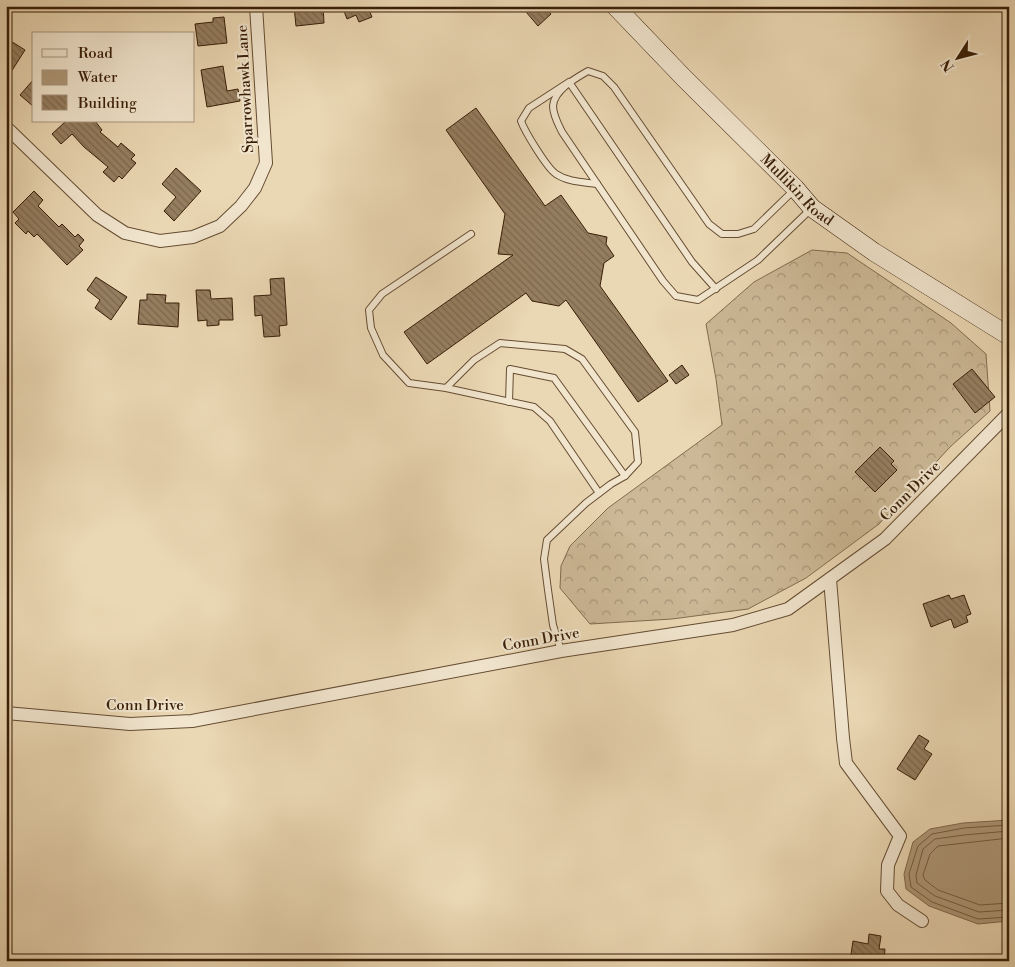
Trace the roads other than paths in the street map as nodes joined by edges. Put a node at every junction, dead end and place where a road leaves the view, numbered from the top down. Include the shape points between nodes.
1 (256, 6) edge
2 (615, 6) edge
3 (569, 82) junction
4 (6, 127) edge
5 (597, 184) junction
6 (795, 188) junction
7 (812, 208) junction
8 (471, 234) dead end
9 (716, 288) junction
10 (1009, 336) edge
11 (446, 388) junction
12 (509, 402) junction
13 (1009, 413) edge
14 (625, 476) junction
15 (599, 493) junction
16 (830, 579) junction
17 (561, 651) junction
18 (6, 713) edge
19 (922, 921) dead end

1 - 4 street, Sparrowhawk Lane via 266,163 255,188 220,226 193,237 160,241 125,233 97,215
2 - 6 street, Mullikin Road
3 - 5 lane via 553,104 555,115 562,132
3 - 5 lane via 529,108 521,121 524,131 554,173 567,180
3 - 6 lane via 588,71 603,76 614,87 709,224 722,234 754,229
3 - 9 lane via 692,262
5 - 9 lane via 662,281 676,296 698,300
6 - 7 street, Mullikin Road
7 - 9 lane via 758,260
7 - 10 street, Mullikin Road via 874,252
8 - 11 lane via 382,294 369,310 371,328 383,355 409,383
11 - 12 lane
11 - 14 lane via 474,360 500,343 565,349 582,359 634,432 638,462
12 - 14 lane via 510,369 554,378
12 - 15 lane via 534,407 550,420
13 - 16 street, Conn Drive via 885,539
14 - 15 lane
15 - 17 lane via 547,540 544,560
16 - 17 street, Conn Drive via 788,609 733,626
16 - 19 street via 846,763 900,836 888,865 887,891 898,905
17 - 18 street, Conn Drive via 192,720 130,724

